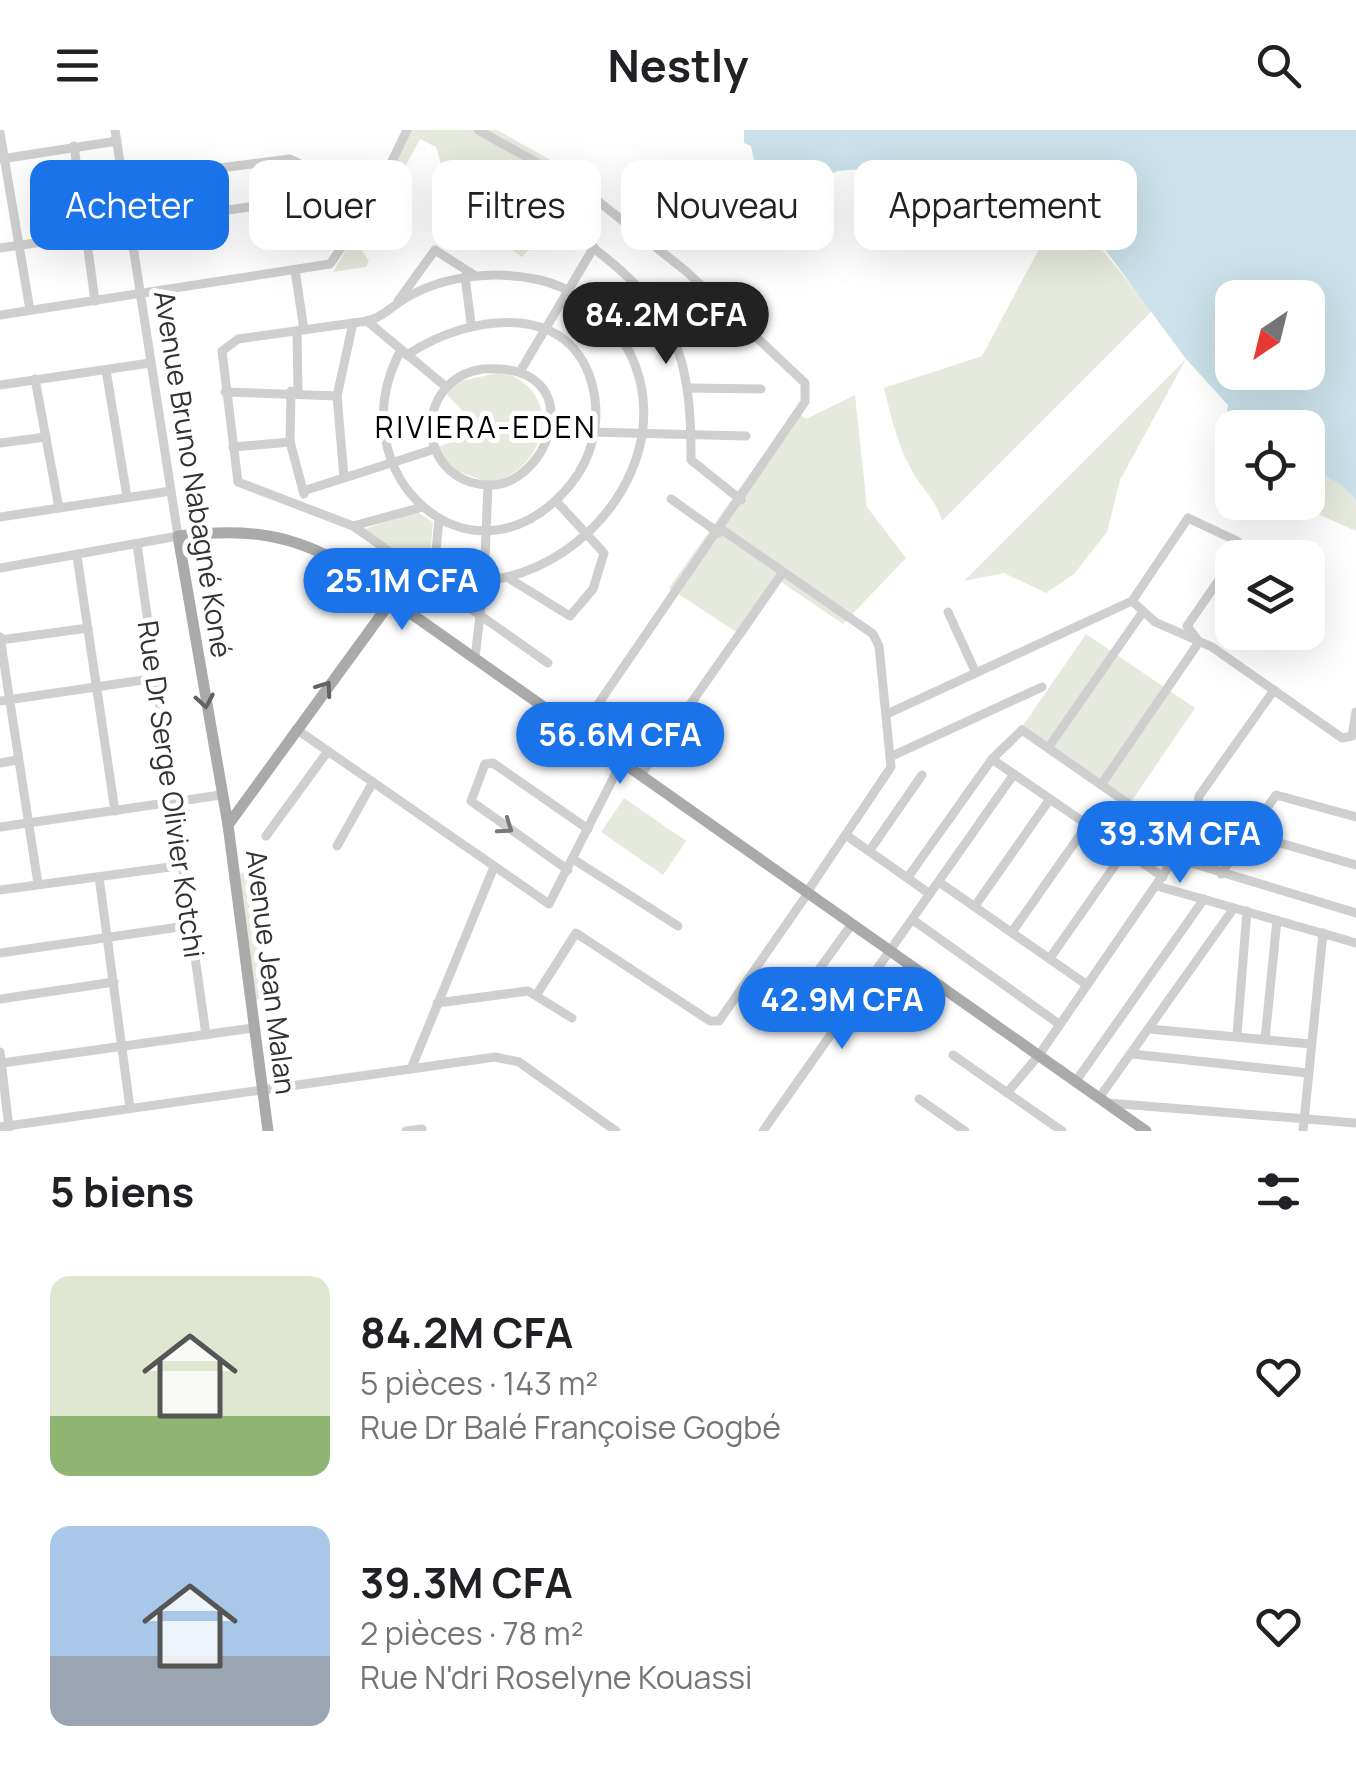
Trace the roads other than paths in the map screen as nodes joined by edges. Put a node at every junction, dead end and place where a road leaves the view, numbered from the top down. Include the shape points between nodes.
1 (392, 130) edge
2 (478, 130) edge
3 (406, 133) edge
4 (0, 134) edge
5 (116, 135) edge
6 (74, 146) junction
7 (2, 158) edge
8 (76, 160) edge
9 (119, 160) edge
10 (392, 160) edge
11 (30, 244) edge
12 (18, 246) junction
13 (0, 248) edge
14 (87, 250) edge
15 (132, 250) edge
16 (341, 250) edge
17 (593, 250) edge
18 (597, 250) edge
19 (295, 270) junction
20 (471, 276) junction
21 (568, 289) junction
22 (139, 295) junction
23 (94, 301) junction
24 (30, 310) junction
25 (390, 312) junction
26 (0, 315) edge
27 (367, 322) junction
28 (353, 323) junction
29 (471, 324) junction
30 (301, 330) junction
31 (544, 330) junction
32 (404, 353) junction
33 (150, 363) junction
34 (106, 370) junction
35 (520, 370) junction
36 (35, 380) junction
37 (0, 385) edge
38 (445, 386) junction
39 (690, 388) junction
40 (761, 389) dead end
41 (225, 392) junction
42 (294, 392) junction
43 (337, 396) junction
44 (551, 431) junction
45 (595, 431) junction
46 (644, 433) junction
47 (691, 433) junction
48 (746, 436) dead end
49 (46, 438) junction
50 (290, 442) junction
51 (0, 443) edge
52 (233, 447) junction
53 (432, 450) junction
54 (392, 463) junction
55 (344, 477) junction
56 (488, 485) junction
57 (171, 491) junction
58 (303, 491) junction
59 (127, 498) junction
60 (671, 499) dead end
61 (741, 500) junction
62 (556, 501) junction
63 (306, 506) junction
64 (59, 508) junction
65 (419, 508) junction
66 (0, 516) edge
67 (439, 518) junction
68 (353, 526) junction
69 (486, 531) junction
70 (720, 531) junction
71 (178, 536) junction
72 (587, 536) junction
73 (1237, 540) edge
74 (137, 544) junction
75 (77, 556) junction
76 (0, 568) edge
77 (783, 572) junction
78 (510, 579) junction
79 (484, 581) junction
80 (433, 584) junction
81 (1215, 586) edge
82 (392, 600) junction
83 (1132, 601) junction
84 (948, 612) dead end
85 (1142, 613) junction
86 (480, 618) junction
87 (88, 628) junction
88 (0, 639) edge
89 (1199, 642) junction
90 (475, 658) junction
91 (548, 663) dead end
92 (975, 672) junction
93 (157, 678) junction
94 (1042, 687) dead end
95 (96, 688) junction
96 (1274, 690) junction
97 (5, 700) edge
98 (1356, 712) edge
99 (886, 714) junction
100 (296, 729) junction
101 (579, 732) junction
102 (1048, 748) junction
103 (328, 750) junction
104 (890, 757) junction
105 (992, 759) junction
106 (17, 760) junction
107 (0, 763) edge
108 (621, 763) junction
109 (1014, 774) junction
110 (922, 775) dead end
111 (640, 776) junction
112 (373, 782) junction
113 (1101, 784) junction
114 (221, 795) junction
115 (1050, 799) junction
116 (174, 802) junction
117 (115, 810) junction
118 (1356, 815) edge
119 (28, 824) junction
120 (228, 825) junction
121 (1088, 825) junction
122 (0, 828) edge
123 (586, 828) junction
124 (1250, 834) junction
125 (846, 835) junction
126 (266, 836) dead end
127 (1185, 843) junction
128 (338, 846) dead end
129 (870, 850) junction
130 (1125, 851) junction
131 (1175, 858) junction
132 (574, 859) junction
133 (185, 865) junction
134 (1356, 865) edge
135 (494, 867) junction
136 (565, 869) junction
137 (1221, 874) junction
138 (99, 877) junction
139 (908, 878) junction
140 (1160, 881) junction
141 (939, 882) junction
142 (38, 884) junction
143 (0, 890) edge
144 (808, 893) junction
145 (930, 894) junction
146 (1204, 899) junction
147 (974, 906) junction
148 (1234, 908) junction
149 (1247, 912) junction
150 (1356, 913) edge
151 (912, 920) junction
152 (1277, 920) junction
153 (852, 924) junction
154 (193, 925) junction
155 (678, 926) dead end
156 (1012, 932) junction
157 (1322, 934) junction
158 (108, 937) junction
159 (1356, 944) edge
160 (889, 951) junction
161 (0, 953) edge
162 (1050, 958) junction
163 (114, 982) junction
164 (1087, 985) junction
165 (536, 994) junction
166 (737, 996) junction
167 (0, 999) edge
168 (437, 1003) junction
169 (572, 1018) dead end
170 (1060, 1024) junction
171 (253, 1028) junction
172 (1149, 1029) junction
173 (206, 1035) junction
174 (1237, 1036) junction
175 (1265, 1039) junction
176 (1311, 1044) junction
177 (124, 1045) junction
178 (1132, 1054) junction
179 (953, 1055) dead end
180 (1038, 1055) junction
181 (1, 1058) edge
182 (411, 1069) junction
183 (1308, 1073) junction
184 (1076, 1081) junction
185 (261, 1090) junction
186 (1007, 1093) junction
187 (918, 1099) dead end
188 (1102, 1101) junction
189 (130, 1108) junction
190 (1304, 1119) junction
191 (1356, 1123) edge
192 (6, 1128) edge
193 (422, 1129) edge
194 (1140, 1130) edge
195 (268, 1131) edge
196 (406, 1131) edge
197 (616, 1131) edge
198 (763, 1131) edge
199 (965, 1131) edge
200 (1062, 1131) edge
201 (1304, 1131) edge

1 - 3 street
2 - 61 street via 580,186 800,375 805,402
3 - 10 street
4 - 7 street
5 - 6 street
5 - 9 street, Avenue Bruno Nabagné Koné
6 - 7 street
6 - 8 street
7 - 12 street
11 - 12 street
12 - 13 street
12 - 24 street
14 - 23 street
15 - 22 street, Avenue Bruno Nabagné Koné
16 - 19 street via 322,267
17 - 21 street
18 - 39 street via 661,312 682,353
19 - 22 street
19 - 30 street
20 - 21 street via 538,279
20 - 25 street via 406,298
20 - 25 street via 435,250
20 - 29 street
21 - 31 street
21 - 46 street via 608,320 630,355
22 - 23 street
22 - 33 street, Avenue Bruno Nabagné Koné
23 - 24 street
24 - 26 street
25 - 27 street
27 - 28 street
27 - 32 street
28 - 30 street
28 - 43 street
29 - 31 street via 509,321
29 - 32 street
30 - 41 street via 229,344 220,358
30 - 42 street
31 - 35 street
31 - 45 street via 584,368 594,390
32 - 38 street
32 - 54 street via 387,383 384,425
33 - 34 street
33 - 57 street, Avenue Bruno Nabagné Koné
34 - 36 street
34 - 59 street
35 - 38 street via 473,371
35 - 44 street via 546,394
36 - 37 street
36 - 49 street
38 - 53 street via 432,407
39 - 40 street
39 - 47 street
41 - 42 street
41 - 52 street
42 - 43 street
42 - 50 street
43 - 55 street
44 - 45 street
44 - 56 street via 526,469
45 - 46 street
45 - 62 street via 581,470
46 - 47 street
46 - 72 street via 630,477
47 - 48 street
47 - 61 street via 691,460
49 - 51 street
49 - 64 street
50 - 52 street
50 - 58 street
52 - 63 street via 238,482
53 - 54 street
53 - 56 street via 463,479
54 - 55 street
54 - 65 street
55 - 58 street
56 - 69 street
57 - 59 street
57 - 71 street, Avenue Bruno Nabagné Koné
58 - 63 street
59 - 64 street
60 - 70 street
61 - 70 street
62 - 69 street via 512,528
62 - 72 street
63 - 68 street
64 - 66 street
65 - 67 street
65 - 68 street
67 - 69 street
67 - 80 street
68 - 80 street
69 - 79 street
70 - 77 street
70 - 101 street
71 - 74 street
71 - 82 main road via 236,531 286,537
71 -> 114 main road, Avenue Bruno Nabagné Koné
72 - 78 street
72 - 78 street via 604,557 574,615
73 - 83 street via 1188,518
74 - 75 street
74 - 93 street, Rue Dr Serge Olivier Kotchi
75 - 76 street
75 - 87 street
77 - 99 street via 873,634
77 - 111 street
78 - 79 street
79 - 86 street
80 - 86 street
81 - 89 street via 1187,626
82 - 90 main road
100 -> 82 main road, Avenue Jean Malan
83 - 85 street
83 - 92 street
84 - 92 street
85 - 89 street
85 - 102 street
86 - 90 street
86 - 91 street
87 - 88 street
87 - 95 street
88 - 97 street
89 - 96 street
89 - 113 street
90 - 101 main road
92 - 99 street
93 - 95 street
93 - 116 street, Rue Dr Serge Olivier Kotchi
94 - 104 street
95 - 97 street
95 - 117 street
96 - 98 street via 1342,738 1352,736
96 - 127 street via 1199,796 1196,828
97 - 106 street
99 - 104 street
100 - 103 street
100 - 120 main road, Avenue Jean Malan
101 - 108 main road
102 - 105 street via 1022,730
102 - 113 street
103 - 112 street
103 - 126 street
104 - 125 street via 891,768
105 - 109 street
105 - 139 street
106 - 107 street
106 - 119 street
108 - 111 main road
108 - 123 street
109 - 115 street
109 - 141 street
110 - 129 street
111 - 144 main road
112 - 128 street
112 - 135 street
113 - 127 street
114 - 116 street
114 - 120 main road, Avenue Bruno Nabagné Koné
115 - 121 street
115 - 147 street
116 - 117 street
116 - 133 street, Rue Dr Serge Olivier Kotchi
117 - 119 street
118 - 124 street via 1276,795
119 - 122 street
119 - 142 street
120 - 171 main road, Avenue Jean Malan
121 - 130 street
121 - 156 street
123 - 132 street
123 -> 136 street via 484,764 471,801
124 - 134 street
124 - 137 street
125 - 129 street
125 - 144 street
127 - 131 street
129 - 139 street
130 - 140 street
130 - 162 street
131 - 137 street
131 - 140 street
132 - 136 street
132 - 155 street
133 - 138 street
133 - 154 street, Rue Dr Serge Olivier Kotchi
135 - 136 street via 549,904
135 - 168 street
137 - 150 street
138 - 142 street
138 - 158 street
139 - 145 street
140 - 146 street
140 - 164 street
141 - 145 street
141 - 147 street
142 - 143 street
144 - 153 main road
144 - 166 street
145 - 151 street
146 - 148 street
146 - 184 street
147 - 156 street
148 - 149 street
148 - 172 street
149 - 152 street
149 - 174 street
151 - 160 street
151 - 170 street
152 - 157 street
152 - 175 street
153 - 160 main road
153 - 166 street via 780,1023
154 - 158 street
154 - 173 street, Rue Dr Serge Olivier Kotchi
156 - 162 street
157 - 159 street
157 - 176 street
158 - 161 street
158 - 163 street
160 - 180 main road
160 - 198 street
162 - 164 street
163 - 167 street
163 - 177 street
164 - 170 street
165 - 166 street via 576,933 715,1022
165 - 168 street
165 - 169 street
168 - 182 street
170 - 180 street
171 - 173 street
171 - 185 main road, Avenue Jean Malan
172 - 174 street
172 - 178 street
173 - 177 street
174 - 175 street
175 - 176 street
176 - 183 street
177 - 181 street
177 - 189 street
178 - 183 street
178 - 188 street
179 - 186 street
180 - 184 main road
180 - 186 street
181 - 192 street
182 - 185 street
182 - 197 street via 508,1058
183 - 190 street
184 - 188 main road
185 - 189 street
185 - 195 main road, Avenue Jean Malan
186 - 200 street
187 - 199 street
188 - 190 street
188 - 194 main road
189 - 192 street
190 - 191 street
190 - 201 street
193 - 196 street

